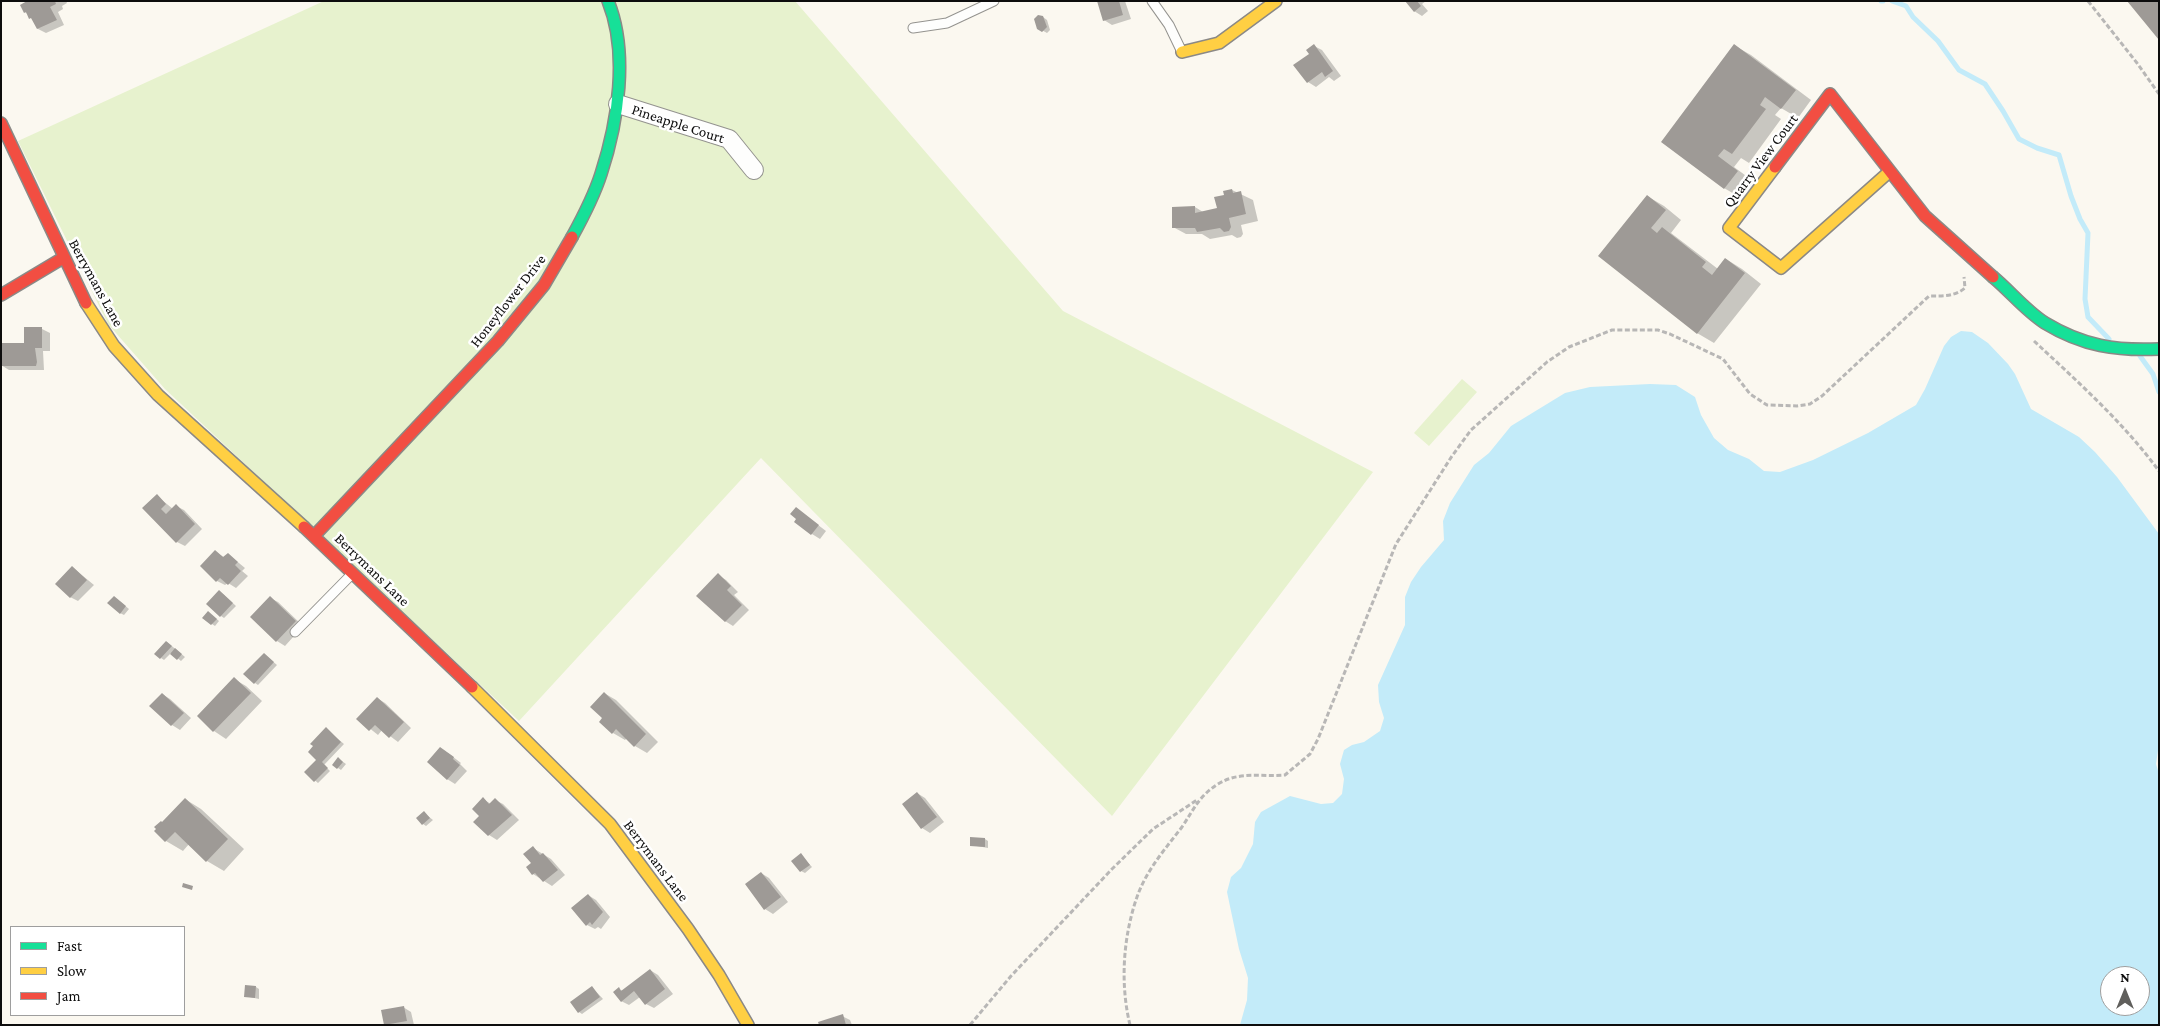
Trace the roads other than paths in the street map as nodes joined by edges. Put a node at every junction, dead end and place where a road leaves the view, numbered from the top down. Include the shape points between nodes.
1 (608, 1) edge
2 (994, 1) edge
3 (1152, 1) edge
4 (1276, 1) edge
5 (913, 28) dead end
6 (1182, 52) joint
7 (618, 104) junction
8 (1, 123) edge
9 (754, 170) dead end
10 (1889, 172) junction
11 (64, 258) junction
12 (1, 295) edge
13 (2159, 349) edge
14 (314, 536) junction
15 (353, 573) junction
16 (295, 632) dead end
17 (748, 1025) edge

1 - 7 street, Honeyflower Drive via 618,37
2 - 5 lane via 946,23
3 - 6 lane
4 - 6 street via 1219,43
7 - 9 street, Pineapple Court via 729,139
7 - 14 street, Honeyflower Drive via 601,176 579,225 544,285 472,369
8 - 11 street, Berrymans Lane
10 - 10 street, Quarry View Court via 1830,94 1730,228 1781,268
10 - 13 street, Quarry View Court via 1925,216 2037,316 2084,342 2131,350
11 - 12 street
11 - 14 street, Berrymans Lane via 87,306 133,369 158,396
14 - 15 street, Berrymans Lane
15 - 16 lane
15 - 17 street, Berrymans Lane via 532,744 610,824 688,929

